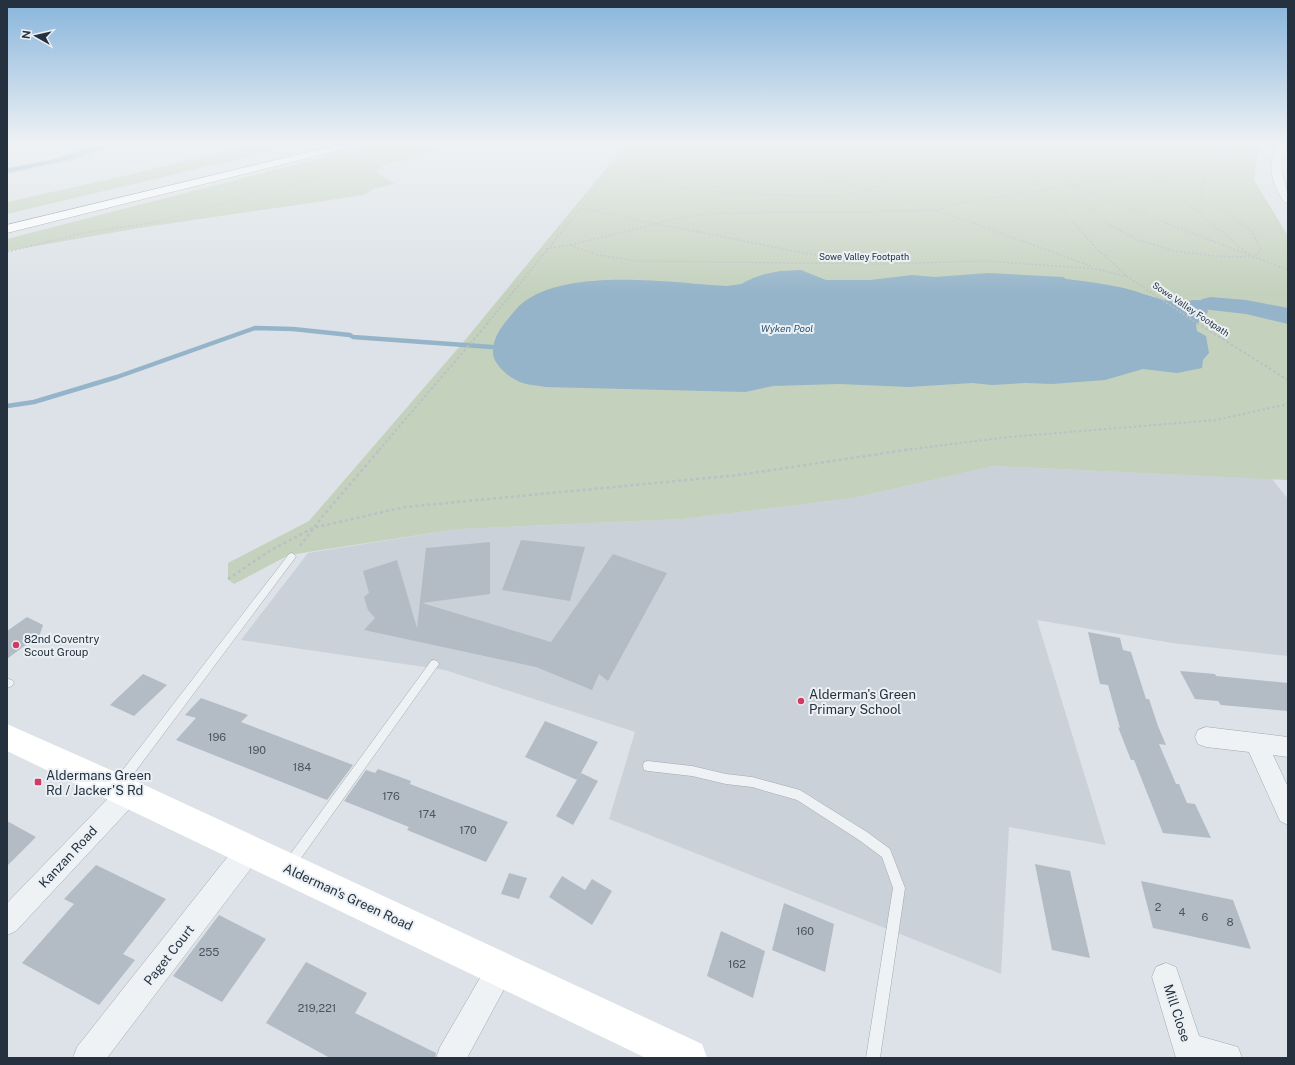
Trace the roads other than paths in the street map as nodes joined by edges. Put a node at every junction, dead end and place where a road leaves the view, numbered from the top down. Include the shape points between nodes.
1 (119, 194) edge
2 (151, 194) edge
3 (7, 221) edge
4 (7, 229) edge
5 (292, 556) road end
6 (434, 664) dead end
7 (7, 737) edge
8 (1206, 737) dead end
9 (1256, 743) junction
10 (1288, 747) edge
11 (648, 766) dead end
12 (123, 790) junction
13 (1288, 813) edge
14 (249, 850) junction
15 (288, 868) junction
16 (7, 922) edge
17 (502, 969) junction
18 (1166, 977) dead end
19 (1190, 1053) edge
20 (88, 1058) edge
21 (451, 1058) edge
22 (688, 1058) edge
23 (873, 1058) edge
24 (1227, 1058) edge

1 - 3 main road
2 - 4 main road
5 - 12 lane via 155,738
6 - 15 lane
7 - 12 main road, Alderman's Green Road
8 - 9 street
9 - 10 street
9 - 13 street
11 - 23 lane via 752,782 800,795 886,853 899,888
12 - 14 main road, Alderman's Green Road
12 - 16 street, Kanzan Road
14 - 15 main road, Alderman's Green Road
14 - 20 street, Paget Court
15 - 17 main road, Alderman's Green Road
17 - 21 street
17 - 22 main road, Alderman's Green Road
18 - 19 street, Mill Close
19 - 24 street, Mill Close

